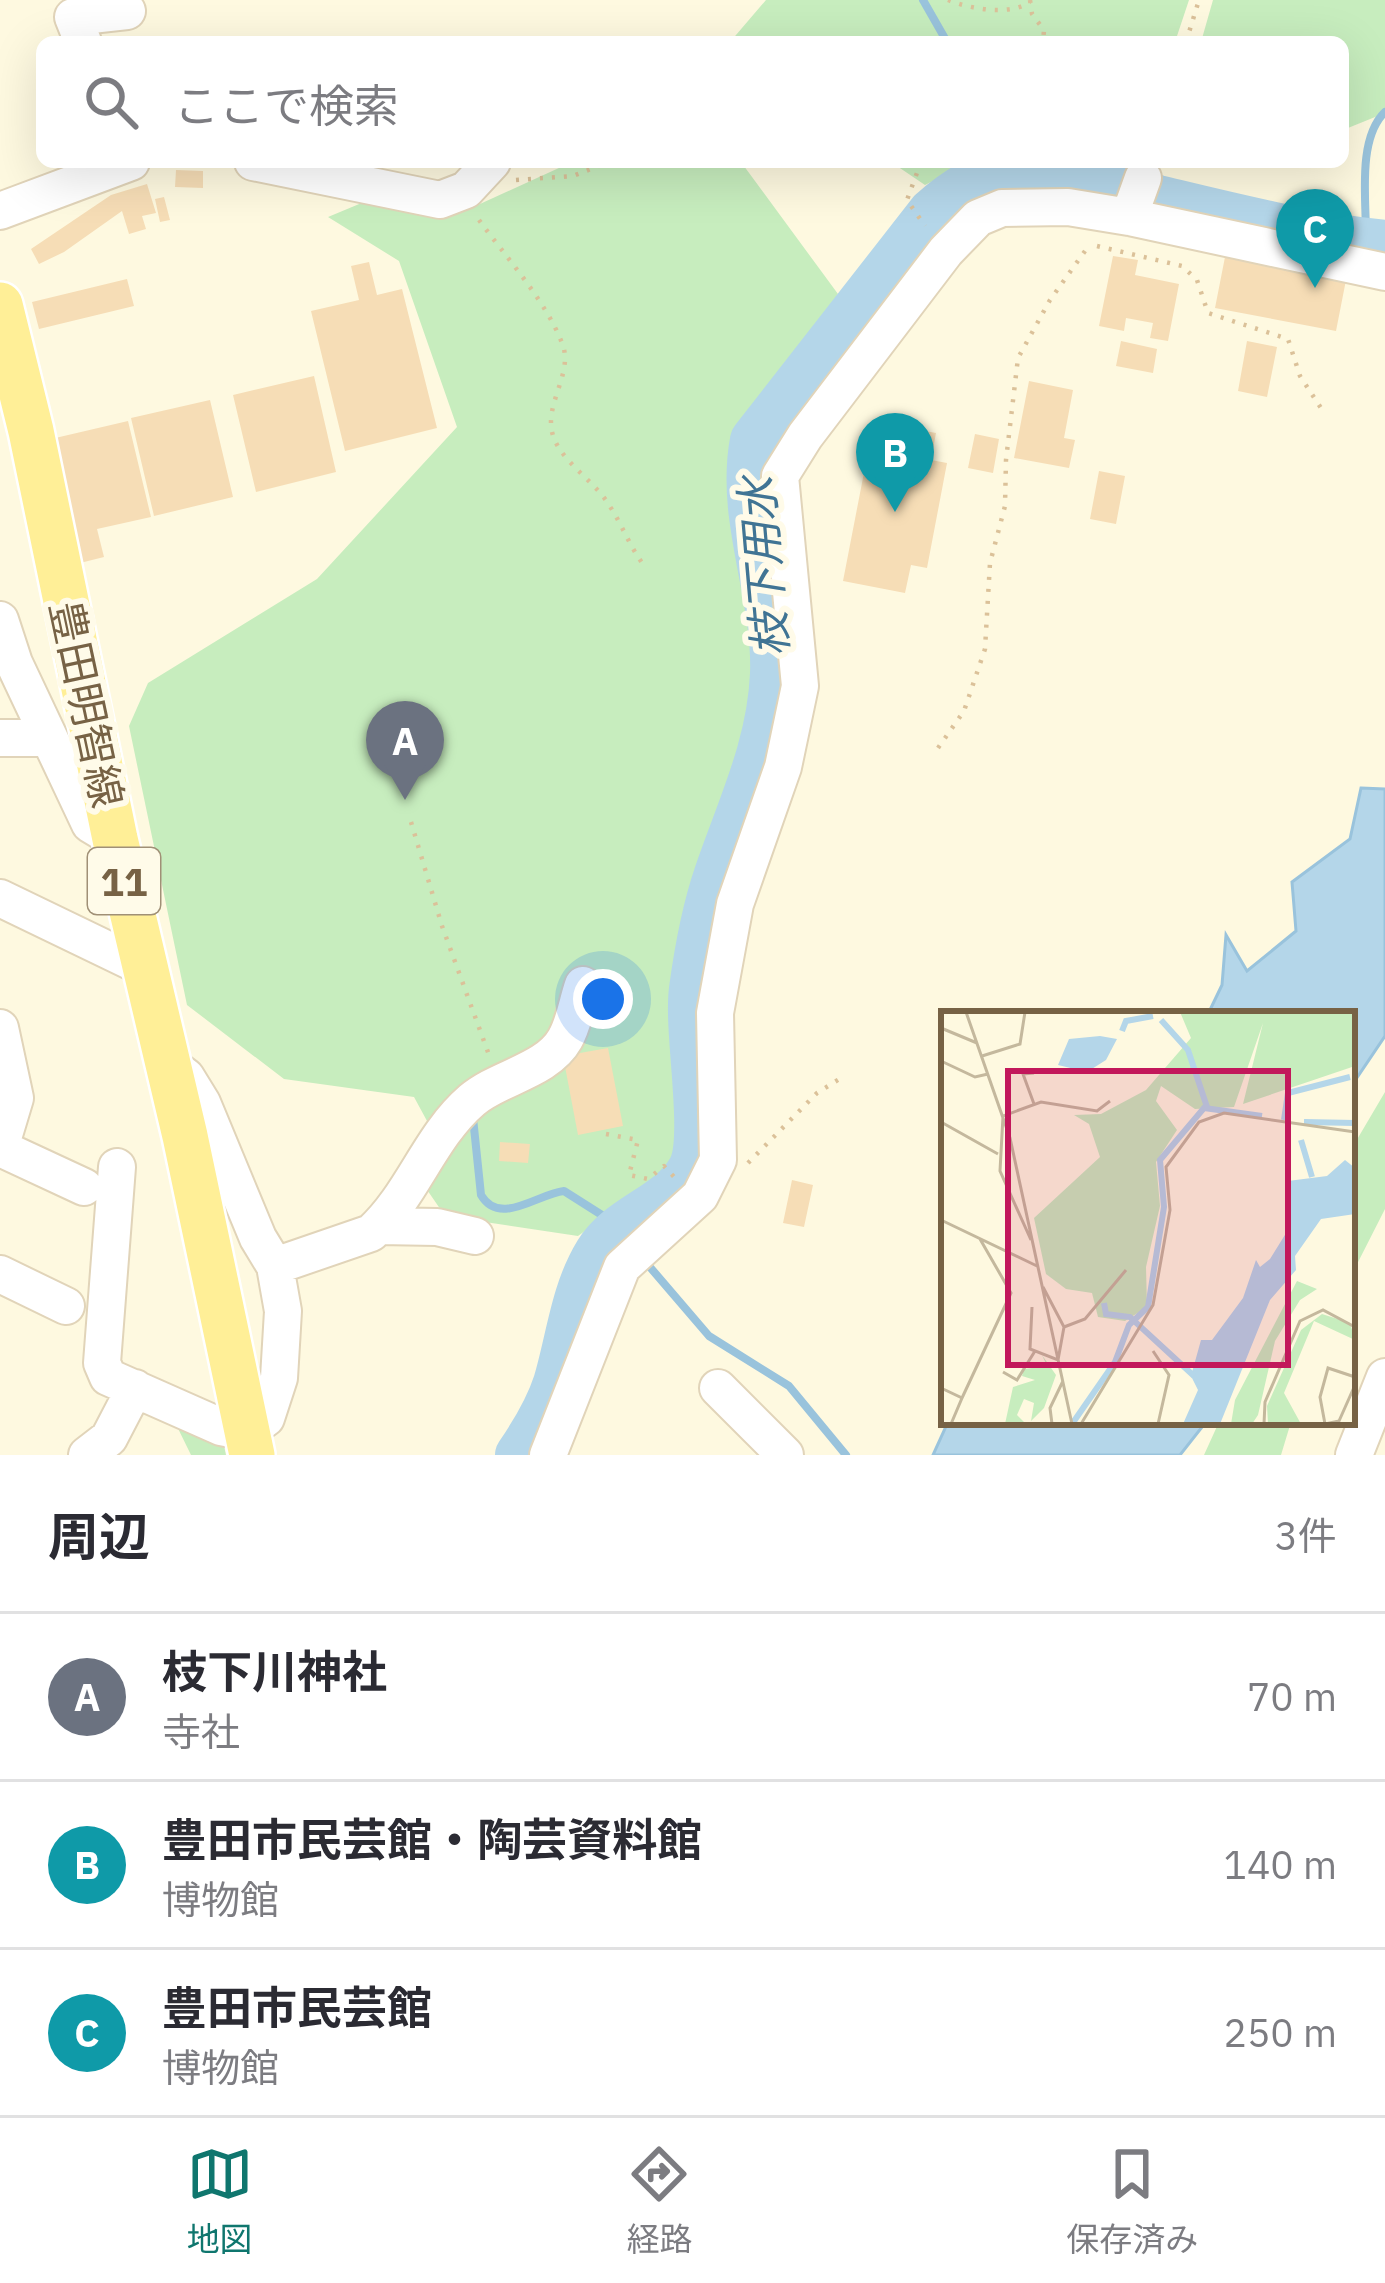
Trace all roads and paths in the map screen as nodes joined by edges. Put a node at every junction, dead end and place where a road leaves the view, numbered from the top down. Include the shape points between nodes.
1 (948, 0) edge
2 (1199, 0) edge
3 (1030, 1) edge
4 (127, 11) dead end
5 (81, 36) edge
6 (1044, 36) edge
7 (1188, 36) edge
8 (114, 168) edge
9 (282, 168) edge
10 (486, 168) edge
11 (593, 168) edge
12 (919, 168) edge
13 (1143, 178) dead end
14 (466, 190) junction
15 (0, 212) edge
16 (914, 214) dead end
17 (1129, 217) junction
18 (1385, 272) edge
19 (0, 305) edge
20 (1321, 408) dead end
21 (646, 568) dead end
22 (0, 624) edge
23 (0, 738) edge
24 (49, 738) junction
25 (938, 748) dead end
26 (411, 822) dead end
27 (115, 838) junction
28 (0, 898) edge
29 (145, 968) junction
30 (583, 986) dead end
31 (0, 1028) edge
32 (167, 1063) junction
33 (841, 1078) dead end
34 (480, 1097) junction
35 (606, 1134) dead end
36 (0, 1148) edge
37 (664, 1166) dead end
38 (117, 1167) dead end
39 (84, 1187) dead end
40 (700, 1196) junction
41 (379, 1226) junction
42 (476, 1236) dead end
43 (275, 1266) junction
44 (0, 1274) edge
45 (66, 1306) dead end
46 (1385, 1377) edge
47 (135, 1388) junction
48 (718, 1388) dead end
49 (250, 1443) edge
50 (87, 1455) edge
51 (548, 1455) edge
52 (785, 1455) edge
53 (1354, 1455) edge

1 - 3 path via 1010,11
2 - 7 path
3 - 6 path
4 - 5 street via 73,17
8 - 15 street
9 - 14 street via 440,200
10 - 14 street
11 - 14 path
12 - 16 path via 908,200
13 - 17 street
14 - 21 path via 564,346 553,437 608,502
17 - 18 street
17 - 40 street via 1068,207 1002,208 978,218 892,320 780,476 800,686 783,767 736,904 715,1013 718,1160
19 - 27 main road, 豊田明智線 / 11
20 - 25 path via 1288,339 1208,313 1197,280 1182,266 1091,245 1018,358 985,649 964,711
22 - 24 street
23 - 24 street
24 - 27 street via 90,824
26 - 34 path via 489,1055
27 - 29 main road, 豊田明智線 / 11
28 - 29 street
29 - 32 main road, 豊田明智線 / 11
30 - 34 street via 565,1041
31 - 36 street via 15,1098
32 - 43 street via 202,1103
32 - 49 main road, 豊田明智線 / 11
33 - 40 path via 723,1186
34 - 41 street via 427,1153
35 - 37 path via 638,1140 629,1175 642,1180
36 - 39 street
38 - 47 street via 102,1363 108,1377
40 - 51 street via 637,1252
41 - 42 street
41 - 43 street
43 - 49 street via 283,1311 279,1378
44 - 45 street
46 - 53 street
47 - 49 street
47 - 50 street via 109,1438
48 - 52 street

